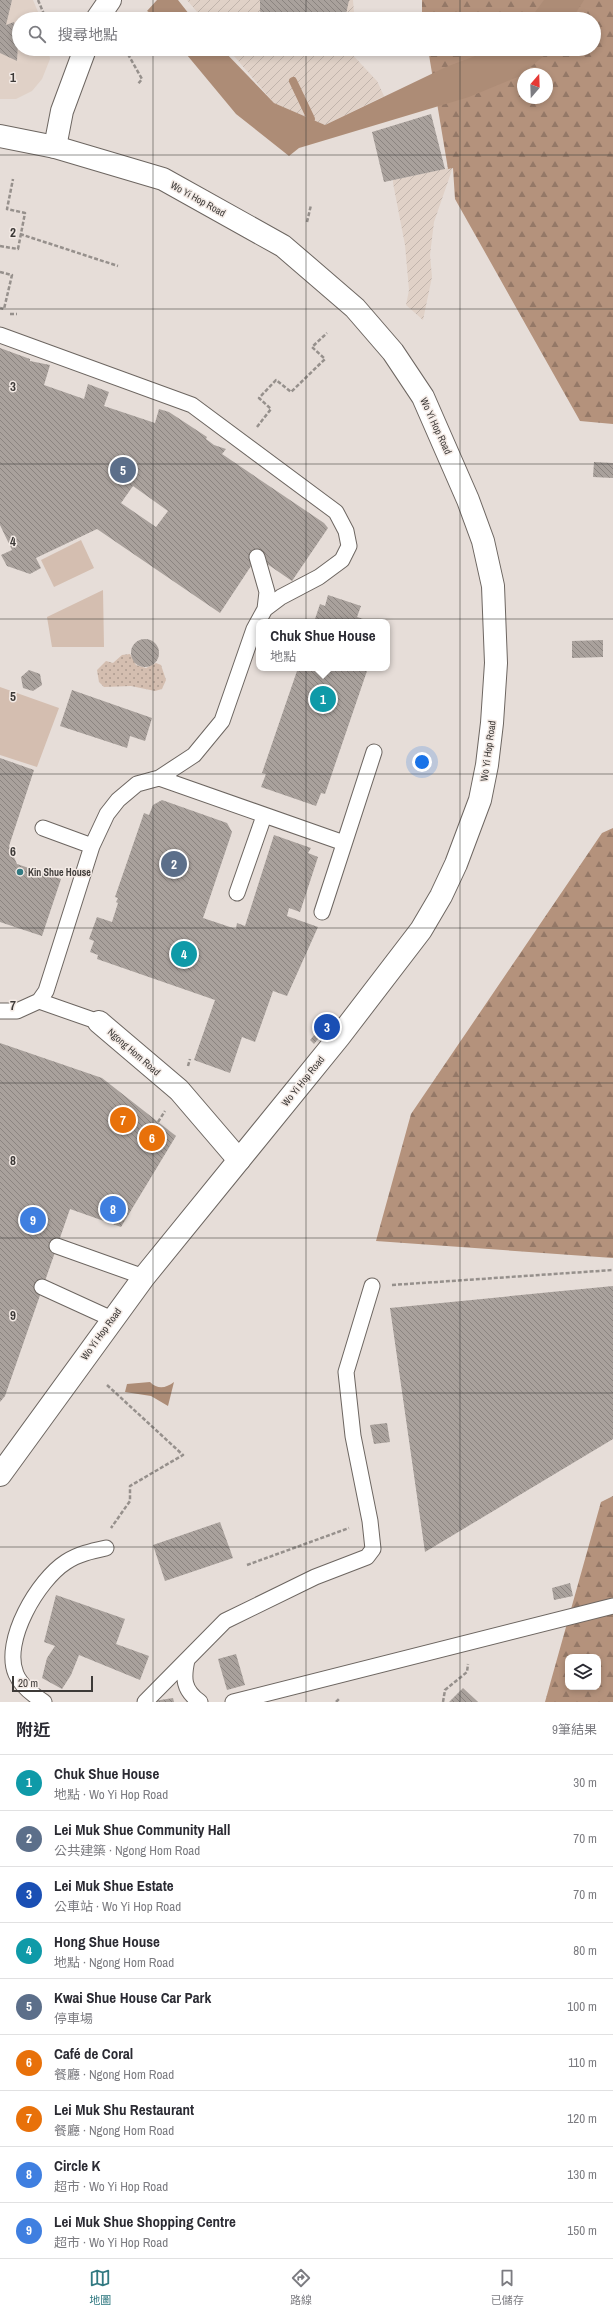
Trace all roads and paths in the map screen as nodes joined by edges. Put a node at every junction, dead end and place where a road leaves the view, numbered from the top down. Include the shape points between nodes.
1 (38, 0) edge
2 (110, 0) edge
3 (43, 12) edge
4 (102, 12) edge
5 (82, 56) edge
6 (129, 56) edge
7 (138, 84) dead end
8 (0, 136) edge
9 (55, 147) junction
10 (13, 179) dead end
11 (312, 205) dead end
12 (307, 222) dead end
13 (20, 234) junction
14 (0, 246) edge
15 (118, 266) dead end
16 (0, 272) edge
17 (0, 308) edge
18 (327, 333) dead end
19 (0, 335) edge
20 (245, 442) junction
21 (257, 557) dead end
22 (265, 609) junction
23 (260, 619) edge
24 (256, 625) edge
25 (374, 752) dead end
26 (159, 778) junction
27 (264, 816) junction
28 (43, 828) dead end
29 (344, 843) junction
30 (92, 846) junction
31 (237, 893) dead end
32 (322, 912) dead end
33 (39, 1001) junction
34 (0, 1011) edge
35 (99, 1022) joint
36 (239, 1160) junction
37 (57, 1246) dead end
38 (613, 1270) edge
39 (144, 1277) junction
40 (372, 1286) joint
41 (42, 1287) dead end
42 (112, 1319) junction
43 (107, 1385) dead end
44 (0, 1475) edge
45 (370, 1521) junction
46 (100, 1549) joint
47 (247, 1565) dead end
48 (613, 1606) edge
49 (187, 1660) junction
50 (468, 1665) dead end
51 (44, 1702) edge
52 (145, 1702) edge
53 (200, 1702) edge
54 (233, 1702) edge
55 (443, 1702) edge

1 - 3 path
2 - 4 main road
5 - 9 main road via 62,111
6 - 7 path via 142,79
8 - 9 main road, Wo Yi Hop Road
9 - 36 main road, Wo Yi Hop Road via 163,179 283,246 355,308 393,352 423,397 468,500 483,541 493,586 496,663 487,765 480,800 456,864 421,930 397,963
10 - 13 path via 7,209 25,213
11 - 12 path
13 - 14 path via 18,249
13 - 15 path
16 - 17 path via 12,275 4,309
18 - 20 path via 312,347 325,360 297,387 291,392 276,380 259,398 271,409
19 - 20 lane via 192,405
20 - 22 lane via 336,512 346,531 349,546 342,560 319,577 281,596
21 - 22 lane via 267,592
22 - 23 lane
24 - 26 lane via 222,721 194,755
25 - 29 lane
26 - 27 lane
26 - 30 lane via 137,784 118,800 107,814
27 - 29 lane
27 - 31 lane
28 - 30 lane
29 - 32 lane
30 - 33 lane via 46,990
33 - 34 lane via 17,1011
33 - 35 lane, Ngong Hom Road
35 - 36 main road, Ngong Hom Road via 179,1090
36 - 39 main road, Wo Yi Hop Road
37 - 39 lane
38 - 40 path
39 - 42 main road, Wo Yi Hop Road
40 - 45 lane via 346,1372 353,1436
41 - 42 lane
42 - 44 main road, Wo Yi Hop Road
43 - 46 path via 183,1455 130,1486 130,1501
45 - 47 path
45 - 49 lane via 373,1549 367,1557 315,1577 225,1621
46 - 51 lane via 64,1563 47,1580 27,1608 21,1622 13,1647 12,1661 16,1675 25,1688
48 - 54 lane
49 - 52 lane
49 - 53 lane via 183,1677 187,1688
50 - 55 path via 467,1672 445,1690

